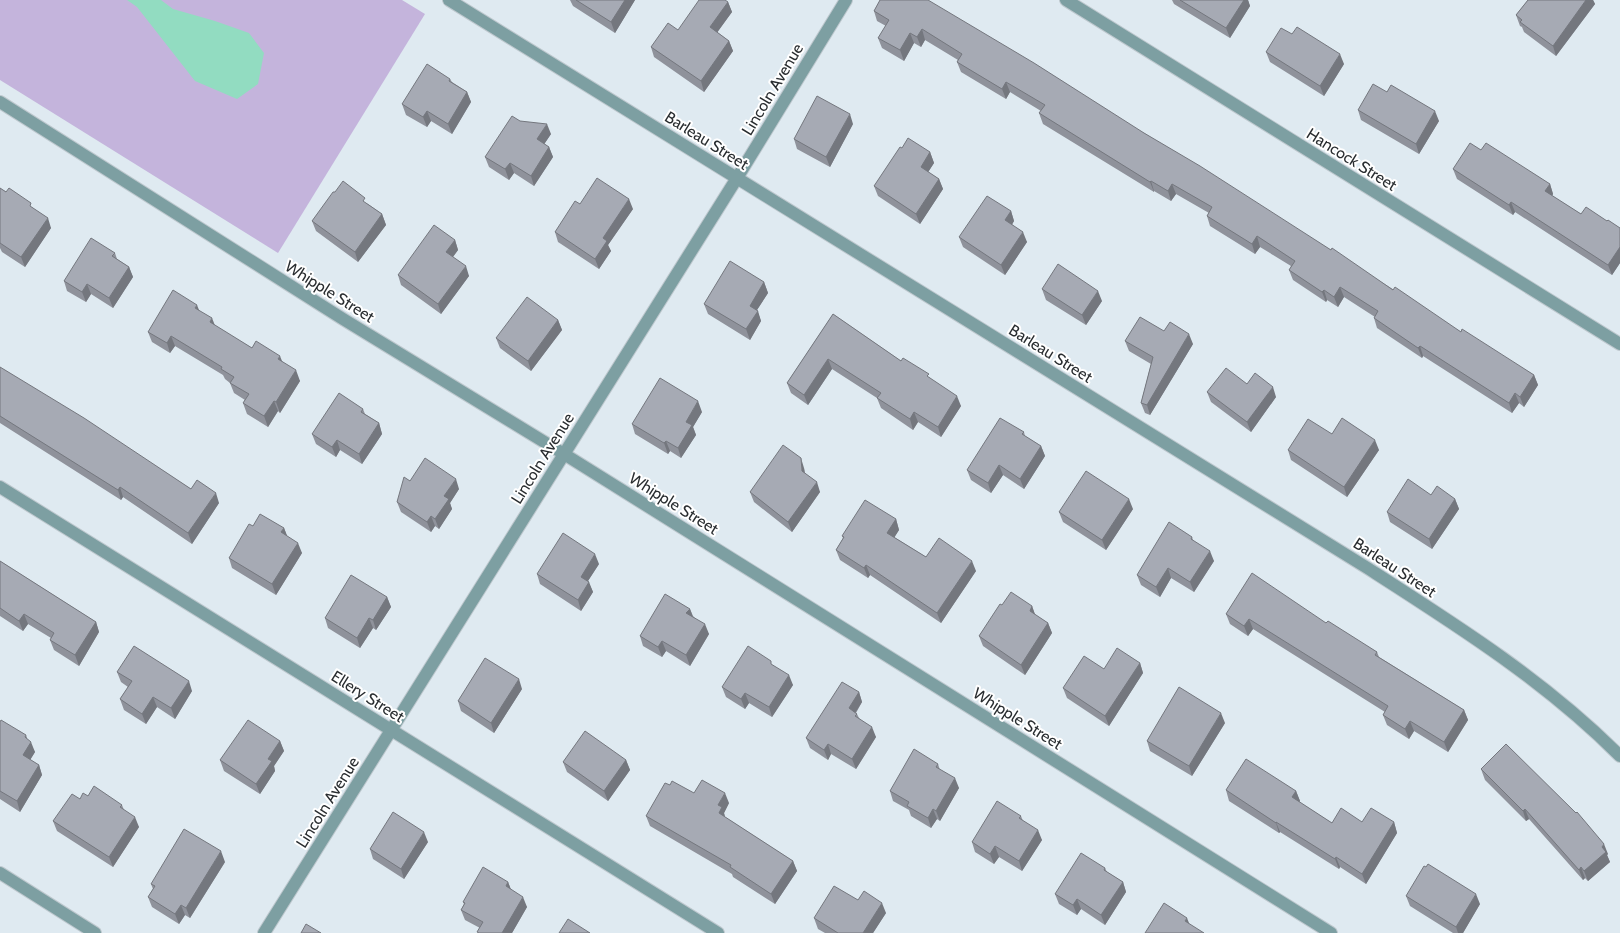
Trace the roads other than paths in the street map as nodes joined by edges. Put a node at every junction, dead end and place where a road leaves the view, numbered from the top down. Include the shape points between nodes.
1 (449, 0) edge
2 (846, 0) edge
3 (1066, 0) edge
4 (0, 102) edge
5 (737, 178) junction
6 (1620, 344) edge
7 (564, 454) junction
8 (0, 487) edge
9 (391, 730) junction
10 (1620, 756) edge
11 (0, 873) edge
12 (95, 933) edge
13 (264, 933) edge
14 (718, 933) edge
15 (1331, 933) edge

1 - 5 street, Barleau Street
2 - 5 street, Lincoln Avenue
3 - 6 street, Hancock Street
4 - 7 street, Whipple Street
5 - 7 street, Lincoln Avenue
5 - 10 street, Barleau Street via 1452,622 1525,673
7 - 9 street, Lincoln Avenue
7 - 15 street, Whipple Street
8 - 9 street, Ellery Street
9 - 13 street, Lincoln Avenue
9 - 14 street, Ellery Street
11 - 12 street

